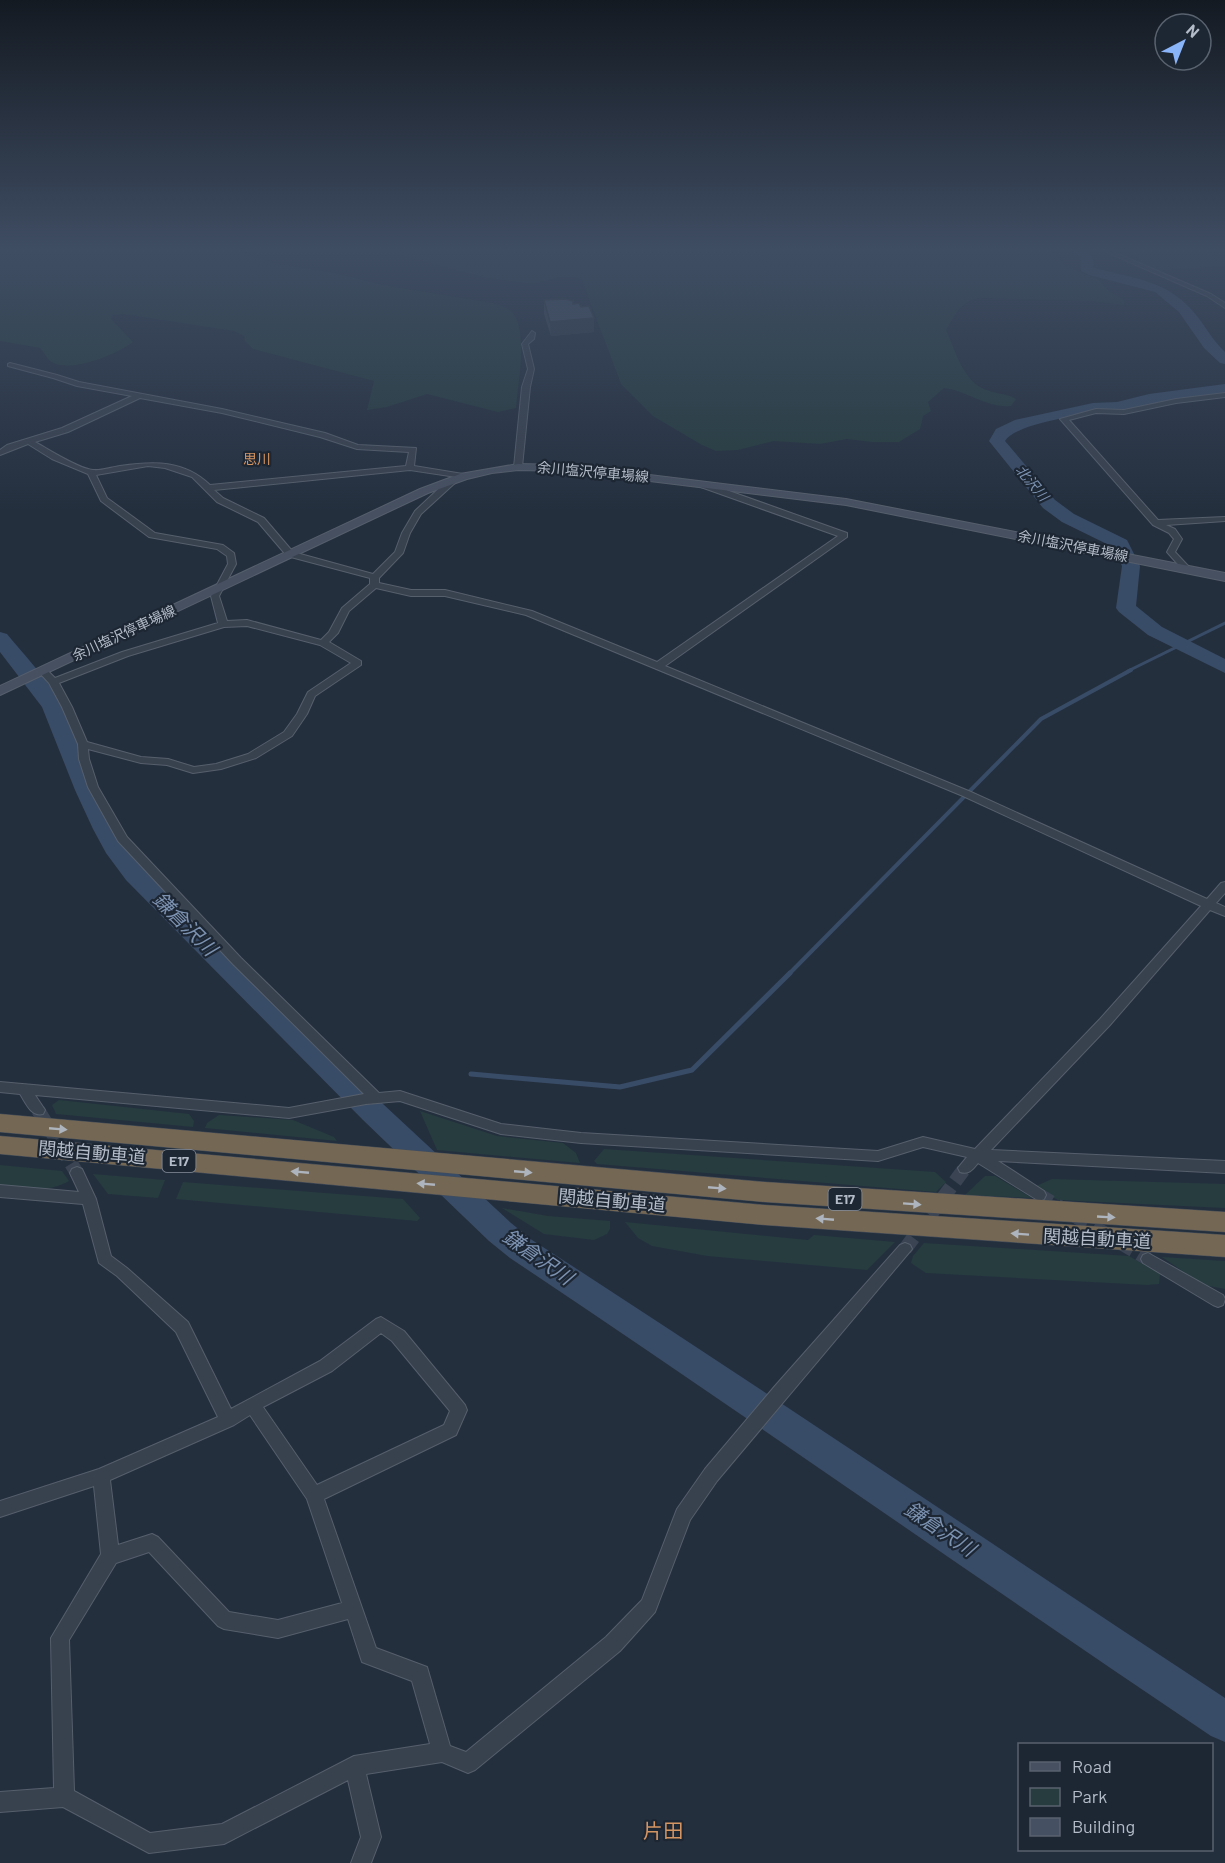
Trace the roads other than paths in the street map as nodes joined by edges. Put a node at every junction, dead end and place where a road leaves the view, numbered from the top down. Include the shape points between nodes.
1 (531, 337) edge
2 (10, 365) dead end
3 (1225, 395) edge
4 (138, 396) junction
5 (30, 442) junction
6 (0, 453) edge
7 (518, 466) junction
8 (410, 468) junction
9 (91, 473) junction
10 (459, 478) junction
11 (697, 483) junction
12 (208, 488) junction
13 (1225, 519) edge
14 (1156, 523) junction
15 (290, 554) junction
16 (1186, 568) junction
17 (1225, 577) edge
18 (374, 581) junction
19 (219, 588) junction
20 (223, 624) junction
21 (324, 643) junction
22 (658, 666) junction
23 (43, 671) junction
24 (53, 682) junction
25 (0, 691) edge
26 (83, 744) junction
27 (1225, 886) edge
28 (1209, 904) junction
29 (1225, 912) edge
30 (0, 1087) edge
31 (24, 1089) junction
32 (372, 1099) junction
33 (38, 1110) tunnel mouth
34 (0, 1123) edge
35 (0, 1144) edge
36 (977, 1155) junction
37 (1225, 1167) edge
38 (965, 1168) tunnel mouth
39 (77, 1173) tunnel mouth
40 (0, 1191) edge
41 (1039, 1195) tunnel mouth
42 (89, 1199) junction
43 (1225, 1222) edge
44 (1225, 1246) edge
45 (905, 1249) tunnel mouth
46 (1148, 1259) tunnel mouth
47 (1218, 1300) dead end
48 (252, 1405) junction
49 (228, 1420) junction
50 (101, 1476) junction
51 (314, 1495) junction
52 (0, 1509) edge
53 (110, 1556) junction
54 (353, 1608) junction
55 (442, 1752) junction
56 (354, 1766) junction
57 (64, 1797) junction
58 (0, 1803) edge
59 (361, 1863) edge

1 - 7 street via 525,344 531,369
2 - 4 street
3 - 14 street via 1124,412 1096,411 1064,420
4 - 5 street
4 - 8 street via 222,411 357,447 413,450
5 - 6 street
5 - 9 street
7 - 10 main road, 余川塩沢停車場線
7 - 11 main road, 余川塩沢停車場線
8 - 10 street
8 - 12 street
9 - 12 street via 148,464 166,466 195,475
9 - 19 street via 104,499 152,535 220,547 231,555 232,564
10 - 15 main road, 余川塩沢停車場線
10 - 18 street via 418,513 399,553
11 - 16 main road, 余川塩沢停車場線 via 880,508
11 - 22 street via 844,534
12 - 15 street via 220,500 261,520
13 - 14 street
14 - 16 street via 1178,538 1171,552
15 - 18 street
15 - 19 main road, 余川塩沢停車場線
16 - 17 main road, 余川塩沢停車場線
18 - 21 street via 345,610
18 - 22 street via 411,593 444,593 529,613
19 - 20 street via 215,596
19 - 23 main road, 余川塩沢停車場線
20 - 21 street via 247,623
20 - 24 street via 125,654
21 - 26 street via 358,663 311,694 288,734 252,756 193,770
22 - 28 street via 967,794
23 - 24 street
23 - 25 main road, 余川塩沢停車場線
24 - 26 street
26 - 32 street via 93,787 128,846
27 - 28 street
28 - 29 street
28 - 36 street
30 - 31 street
31 - 32 street via 289,1113
31 - 33 street
32 - 36 street via 400,1096 501,1129 580,1138 879,1156 923,1142
34 -> 43 highway, 関越自動車道 / E17 via 465,1167 946,1206
44 -> 35 highway, 関越自動車道 / E17 via 952,1229
36 - 37 street
36 - 38 street
36 - 41 street
39 - 42 street
40 - 42 street
42 - 49 street via 104,1259 182,1328
45 - 55 street via 747,1432 682,1515 649,1606 620,1637 468,1764
46 - 47 street
48 - 49 street
48 - 51 street
48 - 51 street via 326,1366 381,1324 398,1336 459,1410 450,1430
49 - 50 street
50 - 52 street
50 - 53 street
51 - 54 street
53 - 54 street via 152,1542 224,1620 278,1629
53 - 57 street via 60,1638
54 - 55 street via 369,1655 420,1674
55 - 56 street
56 - 57 street via 224,1834 149,1843
56 - 59 street via 371,1837
57 - 58 street

